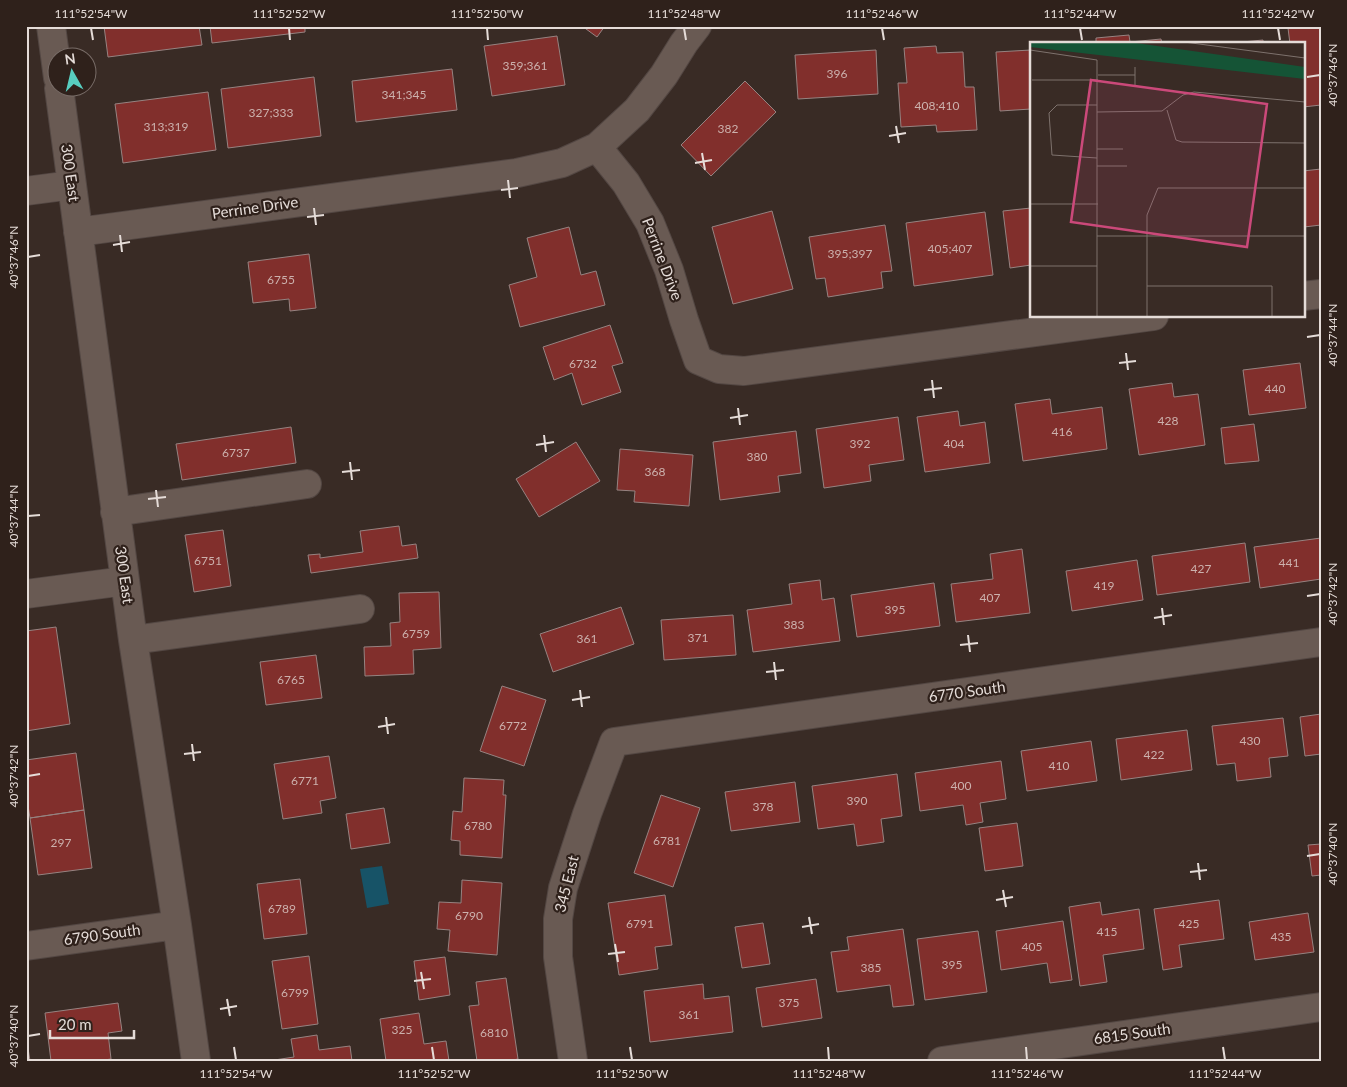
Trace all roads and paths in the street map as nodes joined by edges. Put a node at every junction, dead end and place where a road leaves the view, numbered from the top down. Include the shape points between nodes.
1 (51, 26) edge
2 (696, 26) edge
3 (54, 48) edge
4 (60, 98) edge
5 (597, 147) junction
6 (72, 185) junction
7 (26, 191) edge
8 (78, 232) junction
9 (1321, 294) edge
10 (1304, 296) edge
11 (1139, 318) edge
12 (307, 484) dead end
13 (115, 512) junction
14 (125, 581) junction
15 (26, 594) edge
16 (360, 609) dead end
17 (133, 640) junction
18 (1321, 642) edge
19 (614, 742) joint
20 (177, 925) junction
21 (26, 946) edge
22 (1321, 1008) edge
23 (196, 1061) edge
24 (573, 1061) edge
25 (942, 1061) edge

1 - 3 street
2 - 5 street via 637,110
4 - 6 street, 300 East
5 - 8 street, Perrine Drive via 562,163 517,173
5 - 11 street, Perrine Drive via 626,183 650,223 698,360 719,369 744,371
6 - 7 street
6 - 8 street, 300 East
8 - 13 street, 300 East
9 - 10 street
12 - 13 street
13 - 14 street, 300 East
14 - 15 street
14 - 17 street, 300 East
16 - 17 street
17 - 20 street, 300 East
18 - 19 street, 6770 South
19 - 24 street, 345 East via 563,888 558,919 558,957
20 - 21 street, 6790 South
20 - 23 street, 300 East
22 - 25 street, 6815 South

